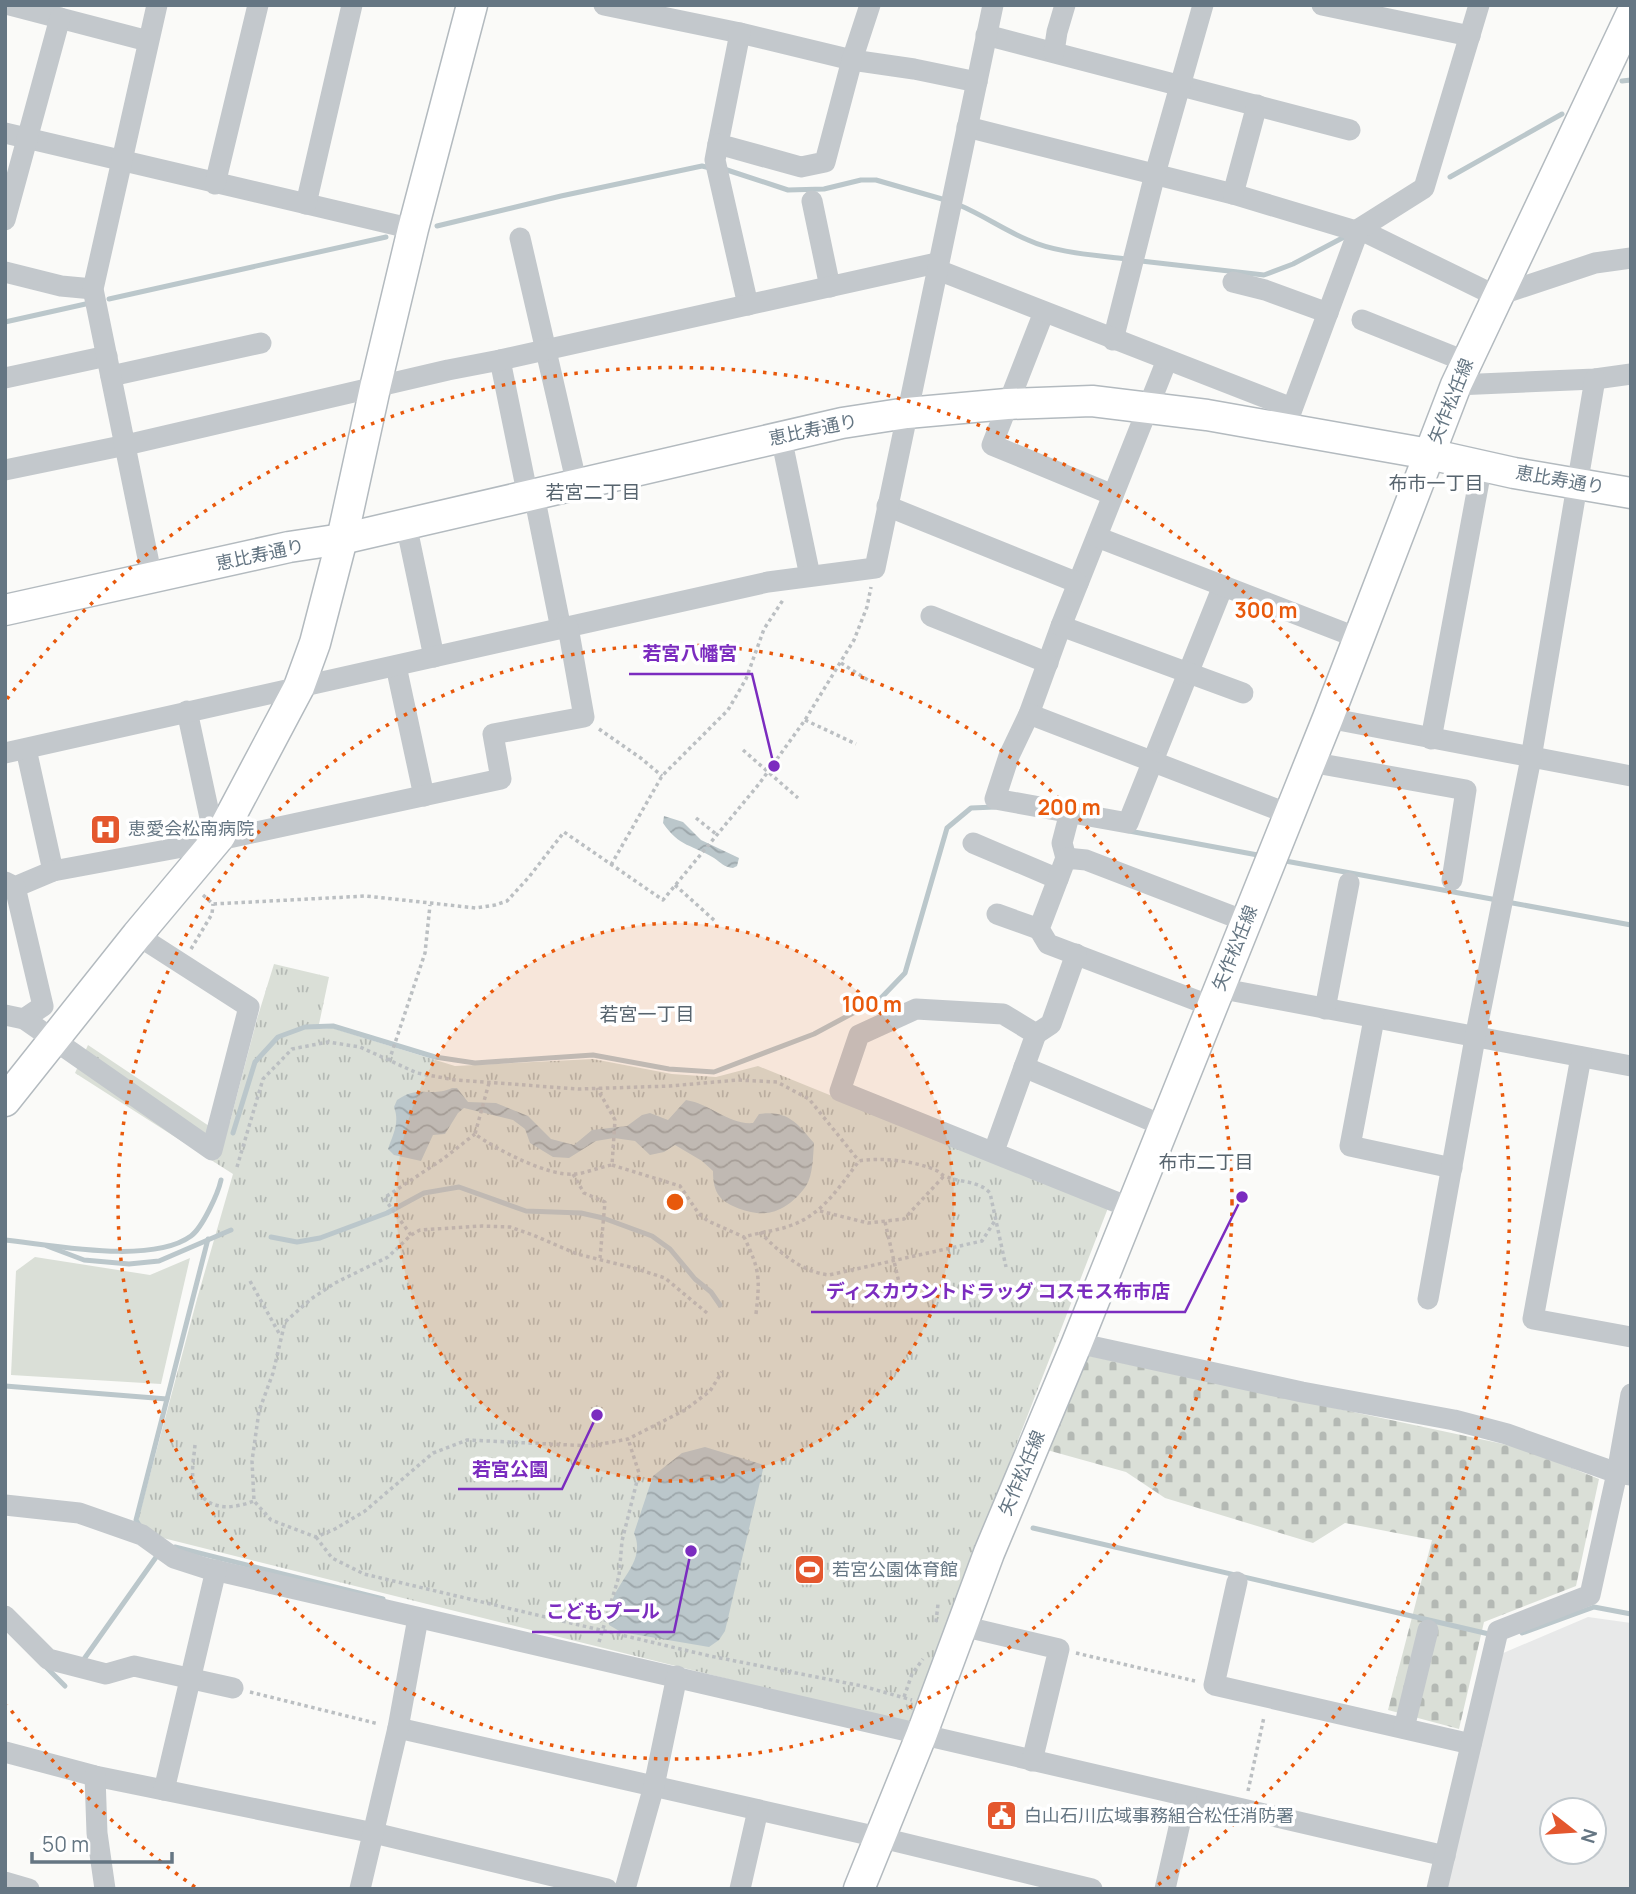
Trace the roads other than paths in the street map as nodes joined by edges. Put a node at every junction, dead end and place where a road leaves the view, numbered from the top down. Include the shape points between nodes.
1 (10, 5) edge
2 (157, 5) edge
3 (258, 5) edge
4 (352, 5) edge
5 (472, 5) edge
6 (604, 5) edge
7 (870, 5) edge
8 (993, 5) edge
9 (1065, 5) edge
10 (1203, 5) edge
11 (1322, 5) edge
12 (1479, 5) edge
13 (60, 18) junction
14 (1628, 32) edge
15 (740, 33) junction
16 (986, 35) junction
17 (1470, 36) junction
18 (148, 41) junction
19 (1054, 52) junction
20 (852, 60) junction
21 (977, 82) junction
22 (1180, 85) junction
23 (1257, 105) junction
24 (967, 127) junction
25 (1350, 130) dead end
26 (5, 133) edge
27 (28, 138) junction
28 (718, 144) junction
29 (122, 162) junction
30 (1155, 174) junction
31 (215, 184) junction
32 (1233, 194) junction
33 (812, 201) dead end
34 (306, 204) junction
35 (5, 220) edge
36 (413, 229) junction
37 (1359, 229) junction
38 (520, 238) dead end
39 (1631, 258) edge
40 (938, 270) junction
41 (5, 272) edge
42 (1233, 282) dead end
43 (830, 287) junction
44 (93, 289) junction
45 (1496, 296) junction
46 (748, 305) junction
47 (1044, 312) junction
48 (1328, 313) junction
49 (1362, 320) dead end
50 (1113, 340) junction
51 (261, 343) dead end
52 (545, 350) junction
53 (500, 360) junction
54 (1167, 360) junction
55 (109, 366) junction
56 (1461, 374) junction
57 (1631, 374) edge
58 (5, 378) edge
59 (1595, 379) junction
60 (374, 388) junction
61 (1007, 404) junction
62 (1148, 407) junction
63 (907, 412) junction
64 (1289, 418) junction
65 (782, 437) junction
66 (126, 445) junction
67 (1429, 454) junction
68 (1482, 465) junction
69 (5, 470) edge
70 (1576, 483) junction
71 (576, 485) junction
72 (1631, 493) edge
73 (1113, 495) junction
74 (531, 496) junction
75 (887, 506) junction
76 (406, 524) junction
77 (1097, 537) junction
78 (342, 539) junction
79 (810, 576) junction
80 (152, 578) junction
81 (1078, 583) junction
82 (1223, 586) junction
83 (5, 610) edge
84 (930, 616) dead end
85 (1061, 626) junction
86 (565, 628) junction
87 (1358, 638) junction
88 (434, 657) junction
89 (1048, 663) junction
90 (396, 666) junction
91 (1188, 673) junction
92 (299, 687) junction
93 (1243, 693) dead end
94 (187, 711) junction
95 (1029, 714) junction
96 (1328, 718) junction
97 (1431, 738) junction
98 (15, 751) edge
99 (1531, 758) junction
100 (1152, 762) junction
101 (1311, 762) junction
102 (1631, 776) edge
103 (424, 796) junction
104 (1289, 814) junction
105 (1068, 817) junction
106 (215, 841) junction
107 (972, 843) dead end
108 (1066, 858) junction
109 (53, 871) junction
110 (1058, 879) junction
111 (1452, 880) dead end
112 (1349, 883) dead end
113 (10, 884) edge
114 (997, 914) dead end
115 (1245, 922) junction
116 (1039, 929) junction
117 (137, 935) junction
118 (1076, 954) junction
119 (1215, 997) junction
120 (1325, 1009) junction
121 (15, 1017) edge
122 (1374, 1019) junction
123 (1036, 1034) junction
124 (1475, 1038) junction
125 (54, 1039) junction
126 (1581, 1057) junction
127 (1631, 1066) edge
128 (1024, 1067) junction
129 (5, 1101) edge
130 (1164, 1126) junction
131 (994, 1151) junction
132 (1452, 1168) junction
133 (1131, 1208) junction
134 (1428, 1299) dead end
135 (1631, 1337) edge
136 (1077, 1343) junction
137 (1631, 1394) edge
138 (1624, 1474) edge
139 (5, 1505) edge
140 (216, 1570) junction
141 (1237, 1582) dead end
142 (5, 1616) edge
143 (418, 1618) junction
144 (949, 1627) junction
145 (1428, 1630) dead end
146 (677, 1676) junction
147 (190, 1678) junction
148 (233, 1688) road end
149 (398, 1728) junction
150 (1404, 1728) junction
151 (920, 1736) junction
152 (1471, 1744) junction
153 (5, 1752) edge
154 (1032, 1761) junction
155 (95, 1776) junction
156 (654, 1786) junction
157 (164, 1790) junction
158 (1186, 1797) junction
159 (758, 1810) junction
160 (374, 1833) junction
161 (878, 1837) junction
162 (1444, 1856) junction
163 (5, 1882) edge
164 (106, 1888) edge
165 (29, 1889) edge
166 (360, 1889) edge
167 (607, 1889) edge
168 (625, 1889) edge
169 (740, 1889) edge
170 (859, 1889) edge
171 (1092, 1889) edge
172 (1165, 1889) edge
173 (1437, 1889) edge

1 - 13 street
2 - 18 street
3 - 31 street
4 - 34 street
5 - 36 street
6 - 15 street
7 - 20 street
8 - 16 street
9 - 19 street
10 - 22 street
11 - 17 street
12 - 17 street
13 - 18 street
13 - 27 street
14 - 45 street, 矢作松任線
15 - 20 street
15 - 28 street
16 - 19 street
16 - 21 street
17 - 37 street via 1424,188
18 - 29 street
19 - 22 street
20 - 21 street
20 - 28 street via 825,162 802,167
21 - 24 street
22 - 23 street
22 - 30 street
23 - 25 street
23 - 32 street
24 - 30 street
24 - 40 street
26 - 27 street
27 - 29 street
27 - 35 street
28 - 46 street via 715,160
29 - 31 street
29 - 44 street
30 - 32 street
30 - 50 street
31 - 34 street
32 - 37 street
33 - 43 street
34 - 36 street
36 - 60 street
37 - 45 street
37 - 48 street
38 - 52 street
39 - 45 street via 1595,263
40 - 43 street via 932,264
40 - 47 street
40 - 63 street
41 - 44 street
42 - 48 street
43 - 46 street
44 - 55 street
45 - 56 street, 矢作松任線
46 - 52 street
47 - 50 street
47 - 61 street
48 - 64 street
49 - 56 street
50 - 54 street
51 - 55 street
52 - 53 street
52 - 71 street
53 - 60 street
53 - 74 street
54 - 62 street
54 - 64 street
55 - 58 street
55 - 66 street
56 - 59 street
56 - 67 street, 矢作松任線
57 - 59 street
59 - 70 street
60 - 66 street
60 - 78 street
61 - 62 street, 恵比寿通り via 1092,401
61 - 63 street, 恵比寿通り
61 - 73 street via 992,445
62 - 64 street, 恵比寿通り
62 - 73 street
63 - 65 street, 恵比寿通り
63 - 75 street
64 - 67 street, 恵比寿通り
65 - 71 street, 恵比寿通り
65 - 79 street
66 - 69 street
66 - 80 street
67 - 68 street, 恵比寿通り
67 - 87 street, 矢作松任線
68 - 70 street, 恵比寿通り
68 - 97 street
70 - 72 street, 恵比寿通り
70 - 99 street
71 - 74 street, 恵比寿通り
73 - 77 street
74 - 76 street, 恵比寿通り
74 - 86 street
75 - 79 street via 875,568
75 - 81 street
76 - 78 street, 恵比寿通り
76 - 88 street
77 - 81 street
77 - 82 street
78 - 80 street, 恵比寿通り
78 - 92 street
79 - 86 street
80 - 83 street, 恵比寿通り
81 - 85 street
82 - 87 street
82 - 91 street
84 - 89 street
85 - 89 street
85 - 91 street
86 - 88 street
86 - 103 street via 584,718 493,734 501,779
87 - 96 street, 矢作松任線
88 - 90 street
89 - 95 street
90 - 92 street
90 - 103 street
91 - 93 street
91 - 100 street
92 - 94 street
92 - 106 street
94 - 98 street
94 - 106 street
95 - 100 street
95 - 105 street via 995,799
96 - 97 street
96 - 101 street, 矢作松任線
97 - 99 street
98 - 109 street
99 - 102 street
99 - 124 street
100 - 104 street
100 - 105 street via 1128,823
101 - 104 street, 矢作松任線
101 - 111 street via 1466,790
103 - 106 street
104 - 115 street, 矢作松任線
105 - 108 street via 1062,843
106 - 109 street
106 - 117 street
107 - 110 street
108 - 110 street
108 - 115 street via 1086,860
109 - 113 street
110 - 116 street
112 - 120 street
113 - 121 street via 43,1006
114 - 116 street
115 - 119 street, 矢作松任線
116 - 118 street via 1048,944
117 - 125 street
117 - 125 street via 249,1007 212,1150
118 - 119 street
118 - 123 street via 1051,1024
119 - 120 street
119 - 130 street, 矢作松任線
120 - 122 street
121 - 125 street
122 - 124 street
122 - 132 street via 1350,1146
123 - 128 street
123 - 131 street via 1003,1014 916,1009 859,1035 840,1091
124 - 126 street
124 - 132 street
125 - 129 street
126 - 127 street
126 - 135 street via 1533,1319
128 - 130 street
128 - 131 street
130 - 133 street, 矢作松任線
131 - 133 street
132 - 134 street
133 - 136 street, 矢作松任線
136 - 138 street via 1454,1420
136 - 144 street, 矢作松任線 via 989,1553
137 - 138 street
138 - 152 street via 1590,1595 1498,1631
139 - 140 street via 79,1513 142,1535 174,1558
140 - 143 street
140 - 147 street
141 - 150 street via 1214,1685
142 - 147 street via 48,1659 106,1674 134,1666
143 - 146 street
143 - 149 street
144 - 151 street, 矢作松任線 via 918,1702
144 - 154 street via 1059,1649
145 - 150 street
146 - 151 street
146 - 156 street
147 - 148 street
147 - 157 street
149 - 156 street
149 - 160 street
150 - 152 street
151 - 154 street
151 - 161 street, 矢作松任線
152 - 162 street
153 - 155 street
154 - 158 street
155 - 157 street
155 - 164 street via 96,1833
156 - 159 street
156 - 168 street
157 - 160 street
158 - 162 street
158 - 172 street
159 - 161 street
159 - 169 street
160 - 166 street
160 - 167 street
161 - 170 street, 矢作松任線
161 - 171 street
162 - 173 street
163 - 165 street

